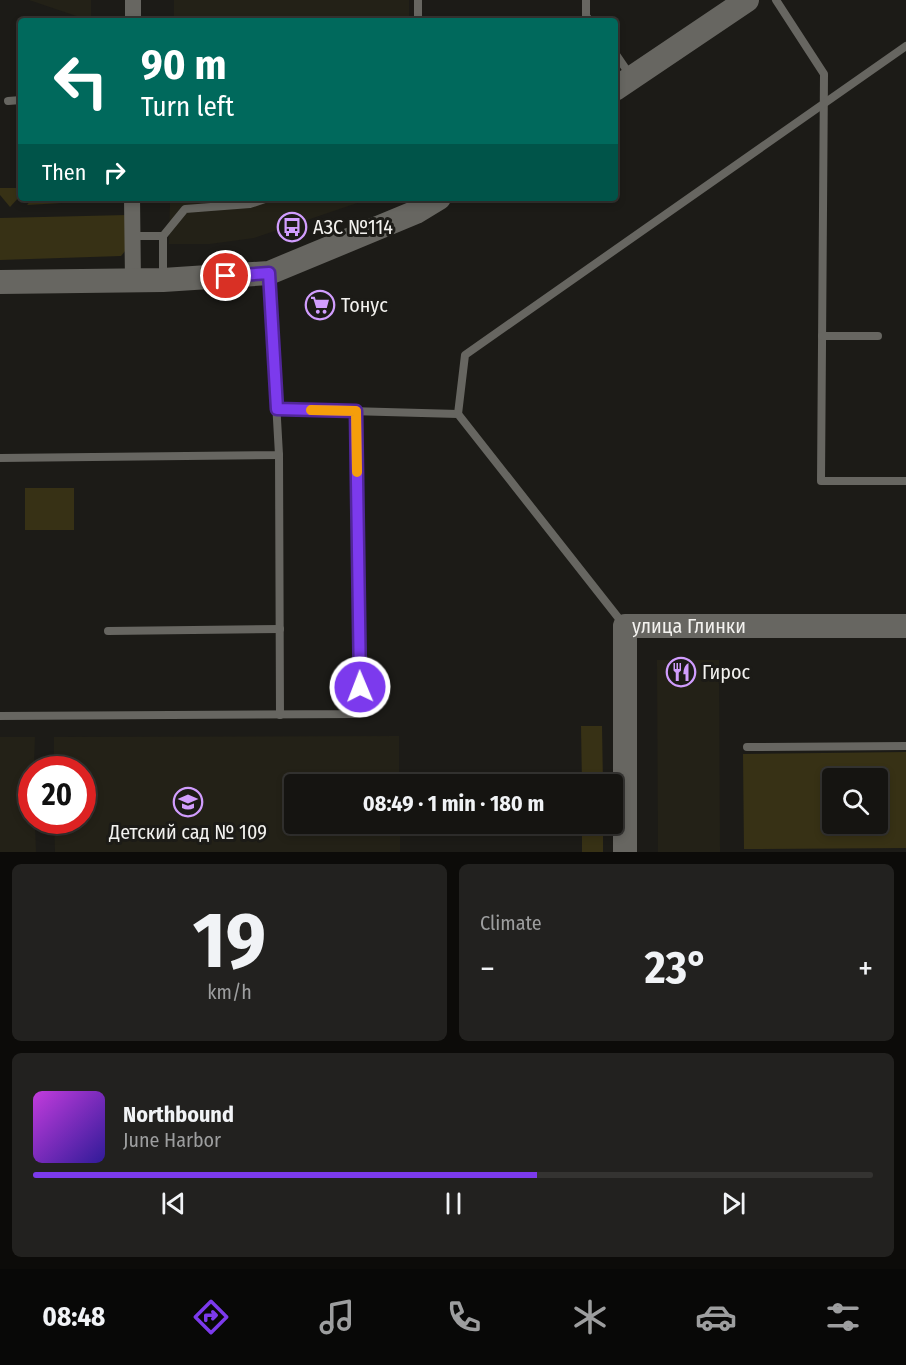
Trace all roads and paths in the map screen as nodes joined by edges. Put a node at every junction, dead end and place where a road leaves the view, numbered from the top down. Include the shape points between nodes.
1 (133, 0) edge
2 (418, 0) edge
3 (586, 0) edge
4 (747, 0) edge
5 (776, 0) edge
6 (133, 18) edge
7 (418, 18) edge
8 (588, 18) edge
9 (906, 46) edge
10 (618, 63) edge
11 (624, 83) edge
12 (18, 100) edge
13 (8, 101) dead end
14 (824, 103) junction
15 (132, 201) edge
16 (259, 201) edge
17 (416, 205) edge
18 (133, 236) junction
19 (163, 236) junction
20 (269, 273) junction
21 (164, 280) junction
22 (133, 281) junction
23 (0, 282) edge
24 (822, 336) junction
25 (878, 336) dead end
26 (277, 409) junction
27 (356, 411) junction
28 (458, 414) junction
29 (279, 455) junction
30 (0, 458) edge
31 (906, 481) edge
32 (625, 626) junction
33 (906, 626) edge
34 (280, 630) junction
35 (108, 631) dead end
36 (280, 714) junction
37 (0, 716) edge
38 (906, 746) edge
39 (747, 747) dead end
40 (625, 852) edge

1 - 6 street
2 - 7 lane
3 - 8 lane
4 - 11 main road
5 - 14 lane via 824,74
9 - 14 lane
10 - 11 lane
12 - 13 lane
14 - 24 lane
14 - 28 lane via 465,355
15 - 18 street
16 - 19 lane via 185,210
17 - 20 main road
18 - 19 lane
18 - 22 street
19 - 21 lane
20 - 21 main road
20 - 26 lane
21 - 22 main road
22 - 23 main road
24 - 25 lane
24 - 31 lane via 821,482
26 - 27 lane
26 - 29 lane
27 - 28 lane
27 - 36 lane via 358,714
28 - 32 lane
29 - 30 lane
29 - 34 lane
32 - 33 main road, улица Глинки
32 - 40 main road, улица Глинки
34 - 35 lane
34 - 36 lane
36 - 37 lane
38 - 39 lane

